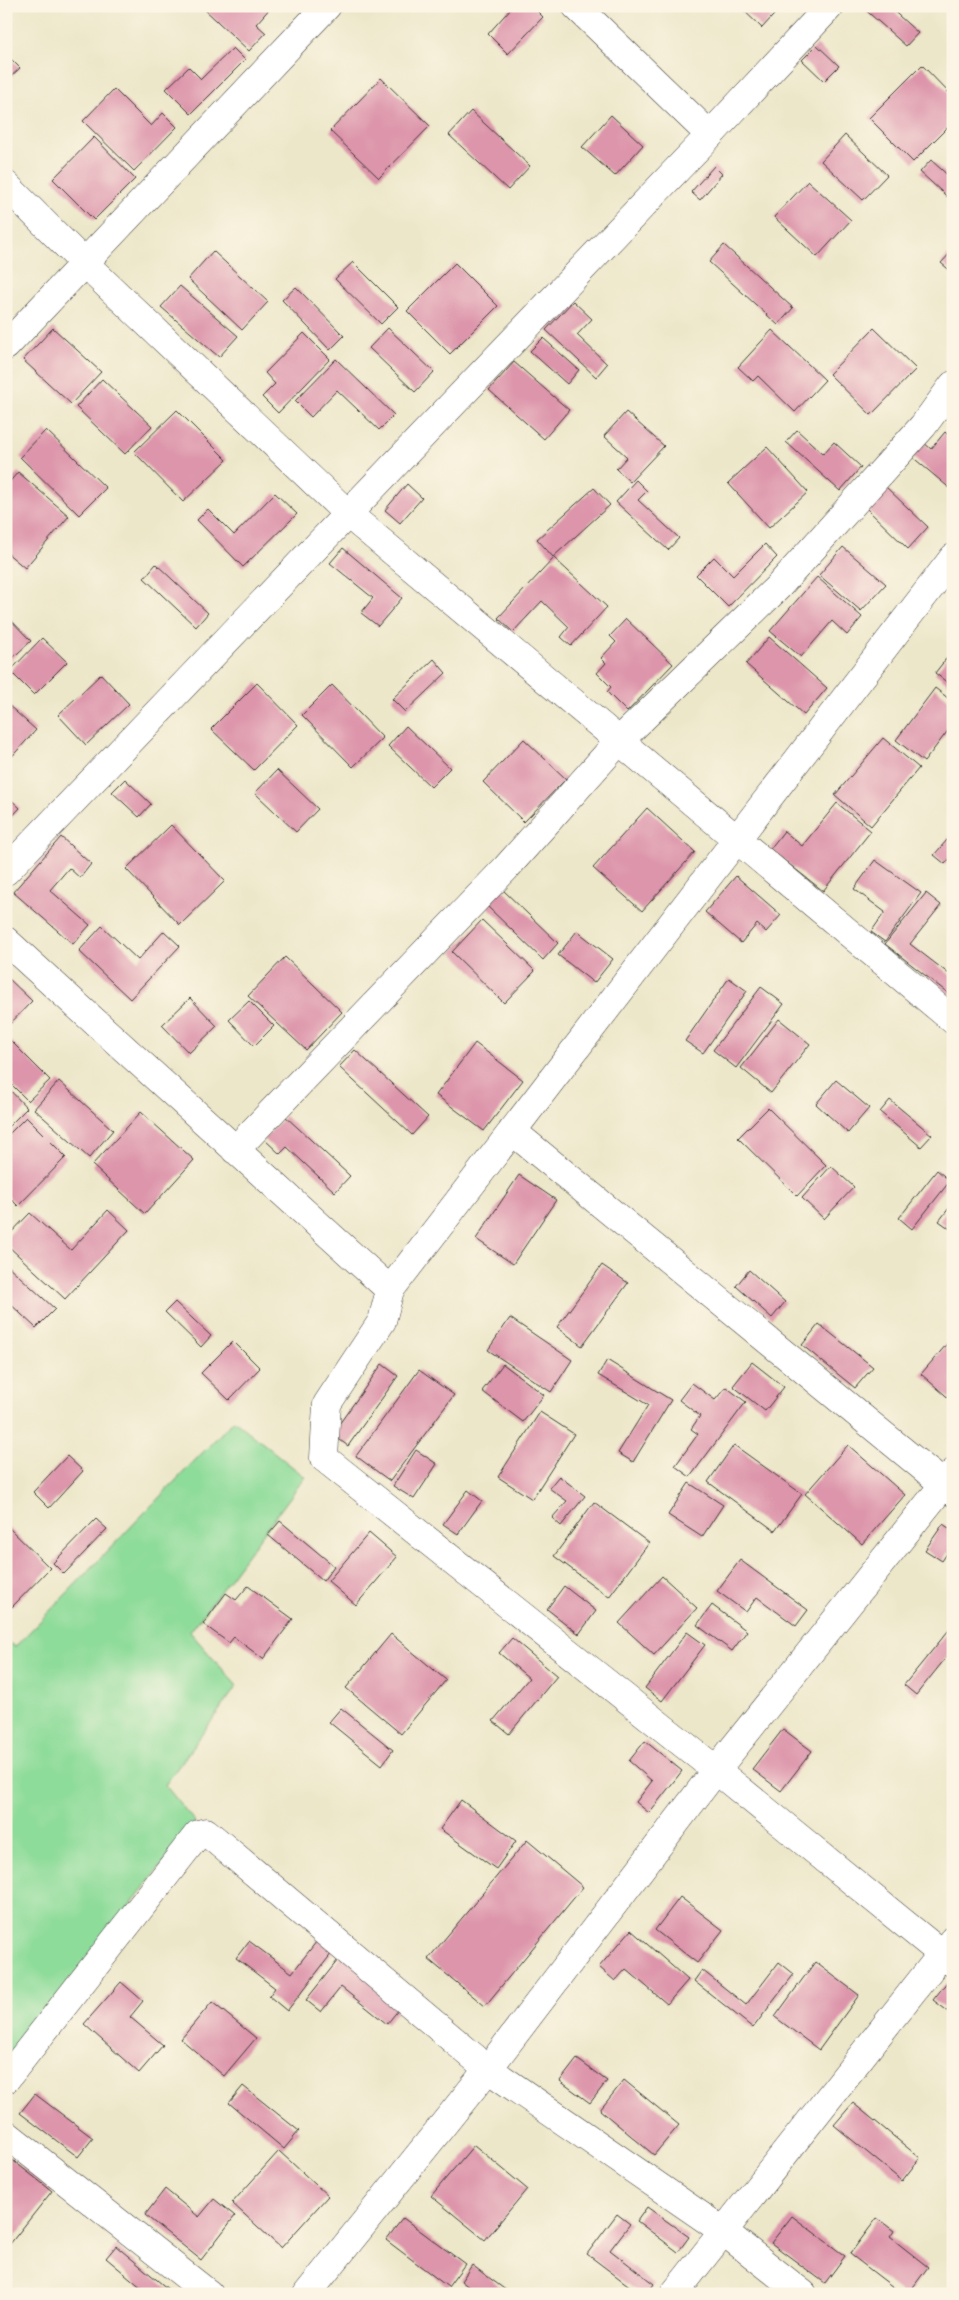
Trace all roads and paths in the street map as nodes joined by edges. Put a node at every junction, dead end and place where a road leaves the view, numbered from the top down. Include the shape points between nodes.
1 (327, 6) edge
2 (576, 6) edge
3 (830, 6) edge
4 (710, 136) junction
5 (6, 185) edge
6 (84, 263) junction
7 (6, 346) edge
8 (953, 385) edge
9 (348, 514) junction
10 (952, 561) edge
11 (619, 741) junction
12 (737, 840) junction
13 (6, 872) edge
14 (6, 941) edge
15 (953, 1020) edge
16 (512, 1131) junction
17 (235, 1150) junction
18 (390, 1290) junction
19 (950, 1483) edge
20 (716, 1770) junction
21 (949, 1952) edge
22 (488, 2069) junction
23 (6, 2079) edge
24 (6, 2134) edge
25 (723, 2231) junction
26 (209, 2294) edge
27 (307, 2294) edge
28 (674, 2294) edge
29 (803, 2294) edge

1 - 6 street
2 - 4 street
3 - 4 street
4 - 9 street
5 - 6 street
6 - 7 street
6 - 9 street
8 - 11 street via 923,426 778,587
9 - 11 street
9 - 13 street
10 - 12 street
11 - 12 street
11 - 17 street via 506,868
12 - 15 street
12 - 16 street
14 - 17 street
16 - 18 street
16 - 19 street
17 - 18 street
18 - 20 street via 382,1321 327,1404 324,1458
19 - 20 street
20 - 21 street
20 - 22 street
21 - 25 street
22 - 23 street via 206,1832 202,1832
22 - 25 street
22 - 27 street
24 - 26 street
25 - 28 street
25 - 29 street

